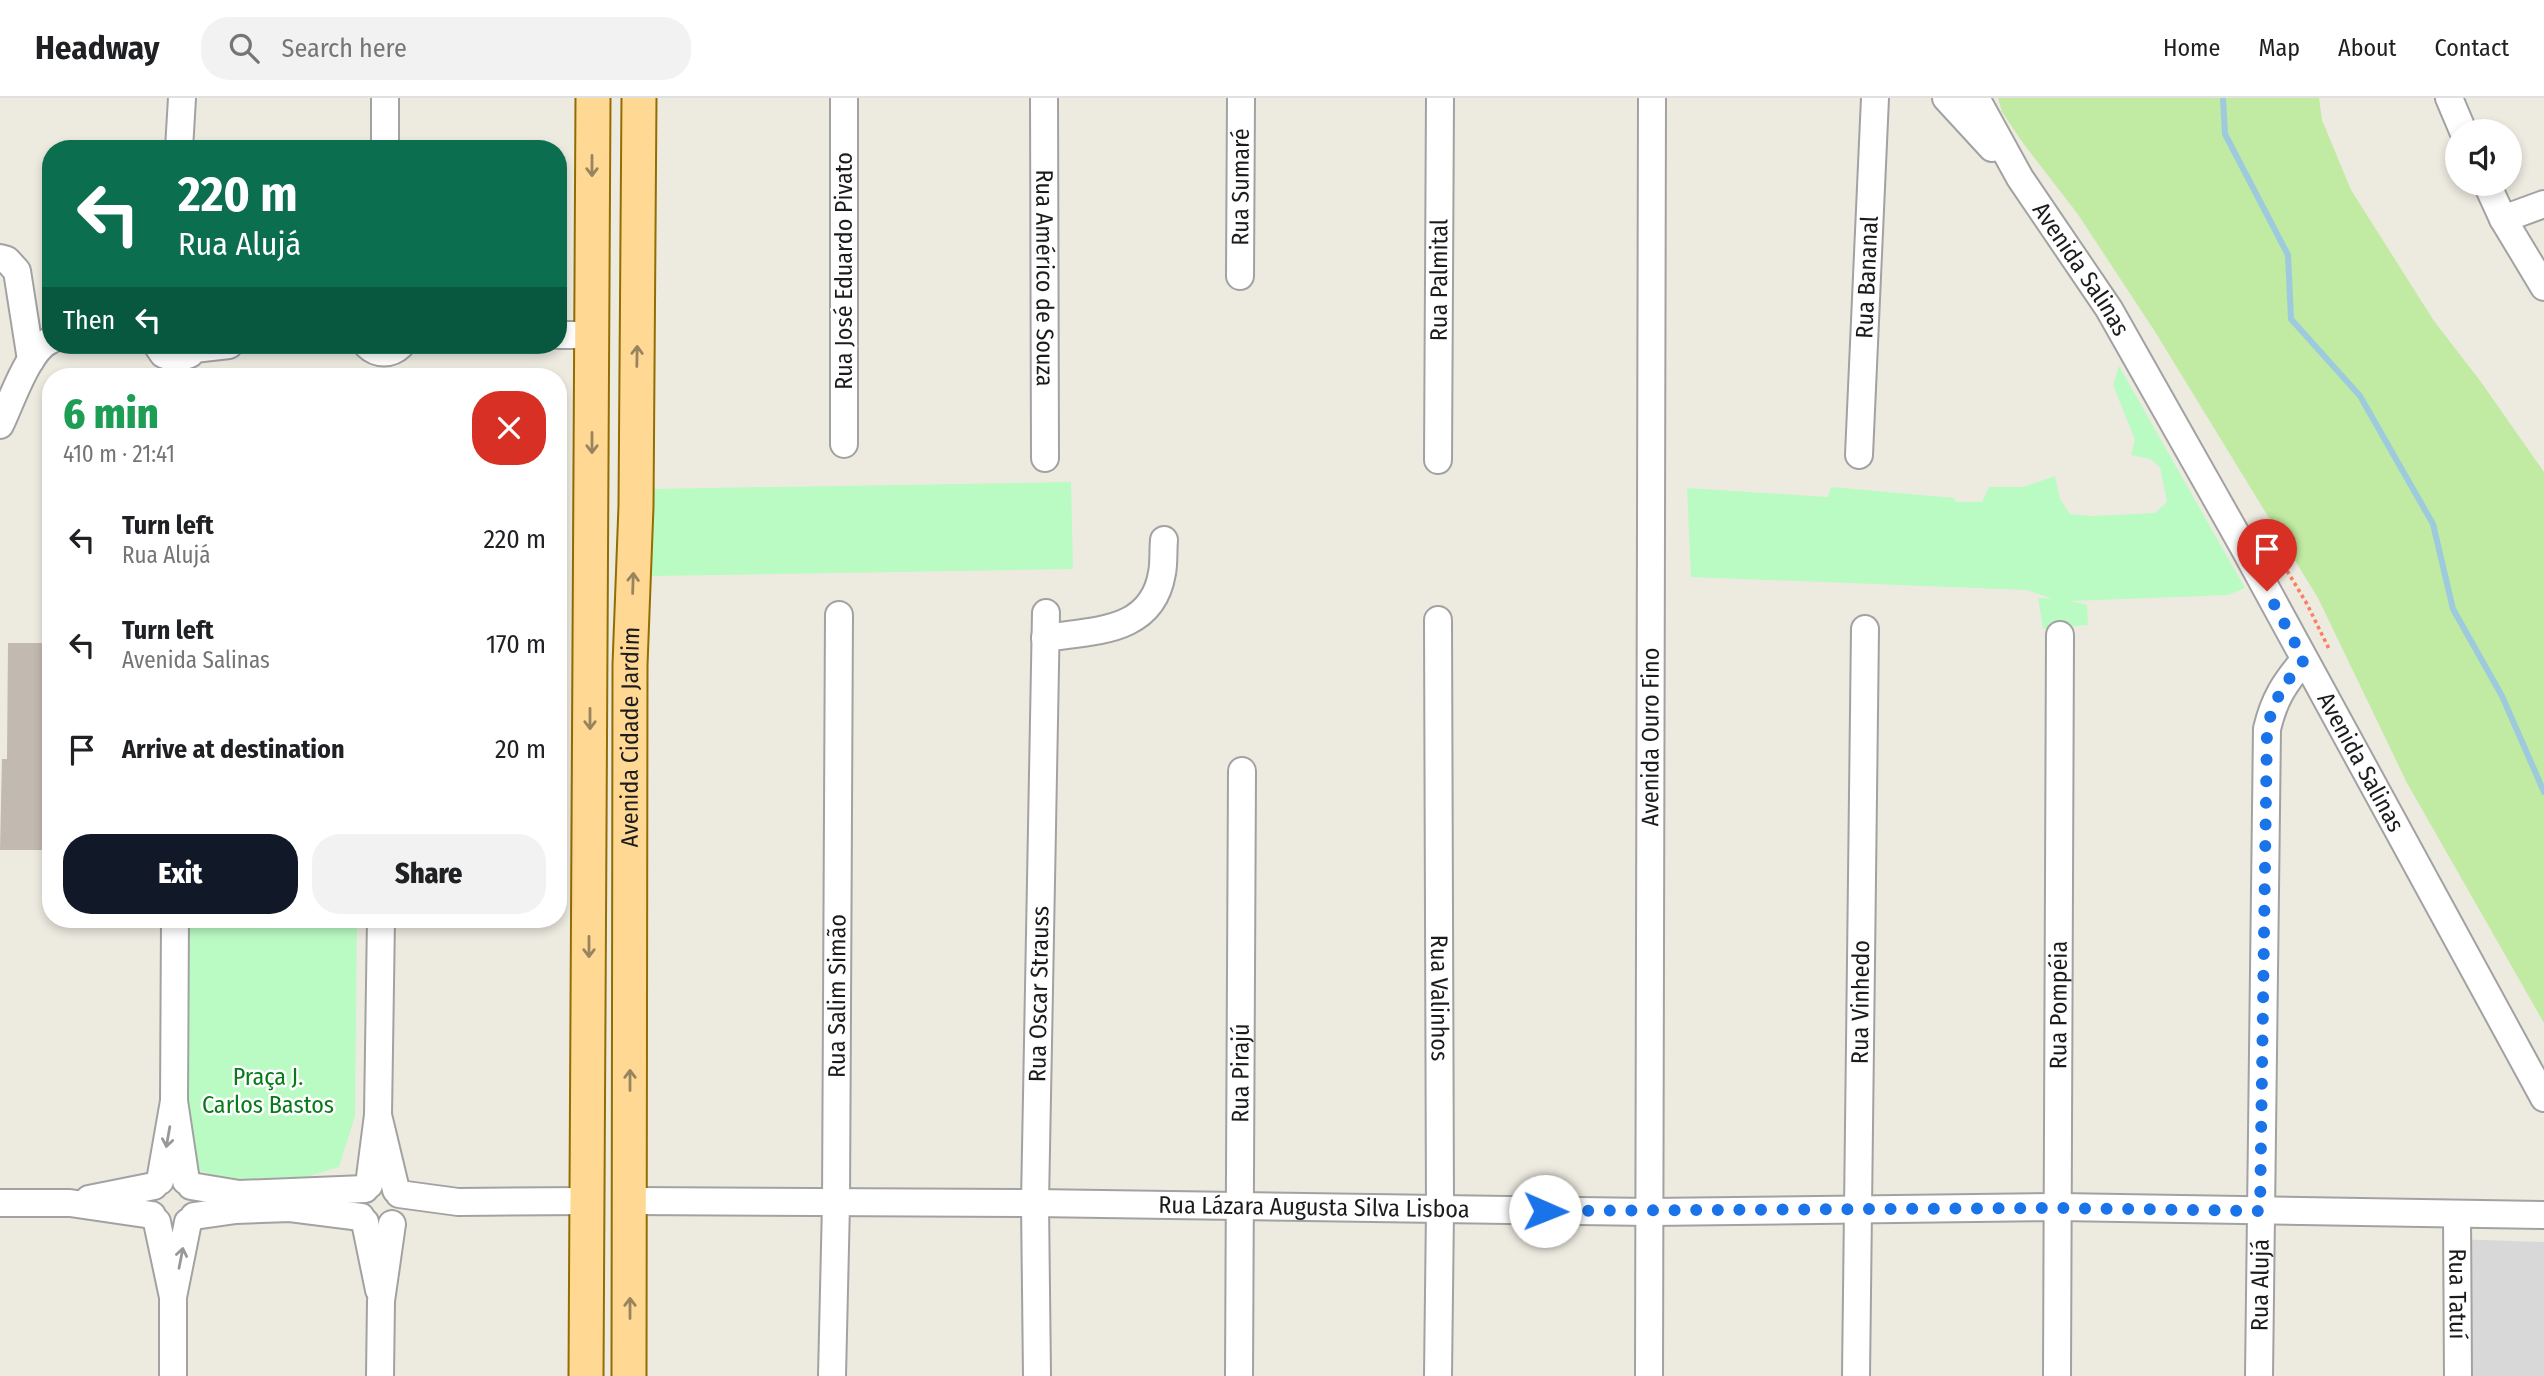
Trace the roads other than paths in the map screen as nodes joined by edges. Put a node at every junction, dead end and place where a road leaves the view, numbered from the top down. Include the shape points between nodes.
1 (182, 98) edge
2 (385, 98) edge
3 (593, 98) edge
4 (639, 98) edge
5 (844, 98) edge
6 (1044, 98) edge
7 (1241, 98) edge
8 (1440, 98) edge
9 (1652, 98) edge
10 (1875, 98) edge
11 (1946, 98) edge
12 (1976, 98) edge
13 (2449, 98) edge
14 (2458, 119) edge
15 (180, 140) edge
16 (385, 140) edge
17 (2020, 178) junction
18 (2492, 196) edge
19 (2544, 204) edge
20 (638, 207) junction
21 (592, 209) junction
22 (2503, 219) junction
23 (0, 258) edge
24 (1240, 276) dead end
25 (2544, 287) edge
26 (567, 335) edge
27 (591, 335) junction
28 (42, 346) edge
29 (158, 354) edge
30 (191, 356) edge
31 (31, 360) junction
32 (0, 425) edge
33 (844, 444) dead end
34 (1859, 456) dead end
35 (1045, 458) dead end
36 (1438, 460) dead end
37 (1164, 540) dead end
38 (839, 615) dead end
39 (1438, 620) dead end
40 (1864, 628) dead end
41 (2060, 635) dead end
42 (2304, 660) junction
43 (630, 665) junction
44 (590, 666) junction
45 (1242, 771) dead end
46 (175, 928) edge
47 (380, 928) edge
48 (2544, 1098) edge
49 (174, 1101) junction
50 (378, 1115) junction
51 (157, 1184) junction
52 (189, 1184) junction
53 (367, 1187) junction
54 (588, 1201) junction
55 (630, 1201) junction
56 (0, 1203) edge
57 (70, 1203) junction
58 (1035, 1203) junction
59 (836, 1204) junction
60 (396, 1207) junction
61 (1239, 1207) junction
62 (2059, 1208) junction
63 (1440, 1210) junction
64 (1857, 1210) junction
65 (2260, 1211) junction
66 (1650, 1212) junction
67 (2457, 1214) junction
68 (2544, 1215) edge
69 (155, 1218) junction
70 (191, 1219) junction
71 (363, 1219) junction
72 (173, 1297) junction
73 (381, 1301) junction
74 (173, 1376) edge
75 (380, 1376) edge
76 (586, 1376) edge
77 (629, 1376) edge
78 (832, 1376) edge
79 (1037, 1376) edge
80 (1239, 1376) edge
81 (1438, 1376) edge
82 (1649, 1376) edge
83 (1856, 1376) edge
84 (2057, 1376) edge
85 (2259, 1376) edge
86 (2458, 1376) edge

1 - 15 street
2 - 16 street
3 -> 21 main road, Avenida Cidade Jardim
4 - 20 main road, Avenida Cidade Jardim
5 - 33 street, Rua José Eduardo Pivato
6 - 35 street, Rua Américo de Souza
7 - 24 street, Rua Sumaré
8 - 36 street, Rua Palmital
9 - 66 street, Avenida Ouro Fino
10 - 34 street, Rua Bananal
11 - 17 street, Avenida Salinas
12 - 17 street, Avenida Salinas
13 - 14 street
17 - 42 street, Avenida Salinas via 2109,309
18 - 22 street
19 - 22 street
20 - 21 main road
43 -> 20 main road, Avenida Cidade Jardim
21 - 27 main road, Avenida Cidade Jardim
22 - 25 street
23 - 31 street via 17,271
26 - 27 street
27 -> 44 main road, Avenida Cidade Jardim
28 - 31 street
29 - 30 street via 176,359
31 - 32 street
37 - 58 street, Rua Oscar Strauss via 1162,574 1146,611 1123,626 1045,625
38 - 59 street, Rua Salim Simão
39 - 63 street, Rua Valinhos
40 - 64 street, Rua Vinhedo
41 - 62 street, Rua Pompéia
42 - 48 street, Avenida Salinas
42 - 65 street, Rua Alujá via 2273,704 2267,729
43 - 44 main road
55 -> 43 main road, Avenida Cidade Jardim
44 -> 54 main road, Avenida Cidade Jardim
45 - 61 street, Rua Pirajú
46 - 49 street
47 - 50 street
49 -> 51 street
49 - 52 street
50 - 53 street
50 - 60 street
51 - 52 street via 173,1178
51 - 57 street
51 - 69 street via 148,1200
52 - 53 street via 239,1194
52 - 70 street via 197,1200
53 - 60 street via 384,1183
53 - 71 street via 358,1202
54 - 60 street
54 - 76 main road, Avenida Cidade Jardim
55 - 59 street, Rua Lázara Augusta Silva Lisboa
77 -> 55 main road, Avenida Cidade Jardim
56 - 57 street
57 - 69 street
58 - 59 street, Rua Lázara Augusta Silva Lisboa
58 - 61 street, Rua Lázara Augusta Silva Lisboa
58 - 79 street, Rua Oscar Strauss
59 - 78 street, Rua Salim Simão
60 - 71 street via 379,1227
60 - 73 street
61 - 63 street, Rua Lázara Augusta Silva Lisboa
61 - 80 street, Rua Pirajú
62 - 64 street, Rua Lázara Augusta Silva Lisboa
62 - 65 street, Rua Lázara Augusta Silva Lisboa
62 - 84 street, Rua Pompéia
63 - 66 street, Rua Lázara Augusta Silva Lisboa
63 - 81 street, Rua Valinhos
64 - 66 street, Rua Lázara Augusta Silva Lisboa
64 - 83 street, Rua Vinhedo
65 - 67 street, Rua Lázara Augusta Silva Lisboa
65 - 85 street, Rua Alujá
66 - 82 street, Avenida Ouro Fino
67 - 68 street, Rua Lázara Augusta Silva Lisboa
67 - 86 street, Rua Tatuí
69 - 70 street via 173,1227
69 - 72 street
70 - 71 street via 236,1210 290,1208
72 -> 70 street
71 - 73 street
72 - 74 street
73 - 75 street

